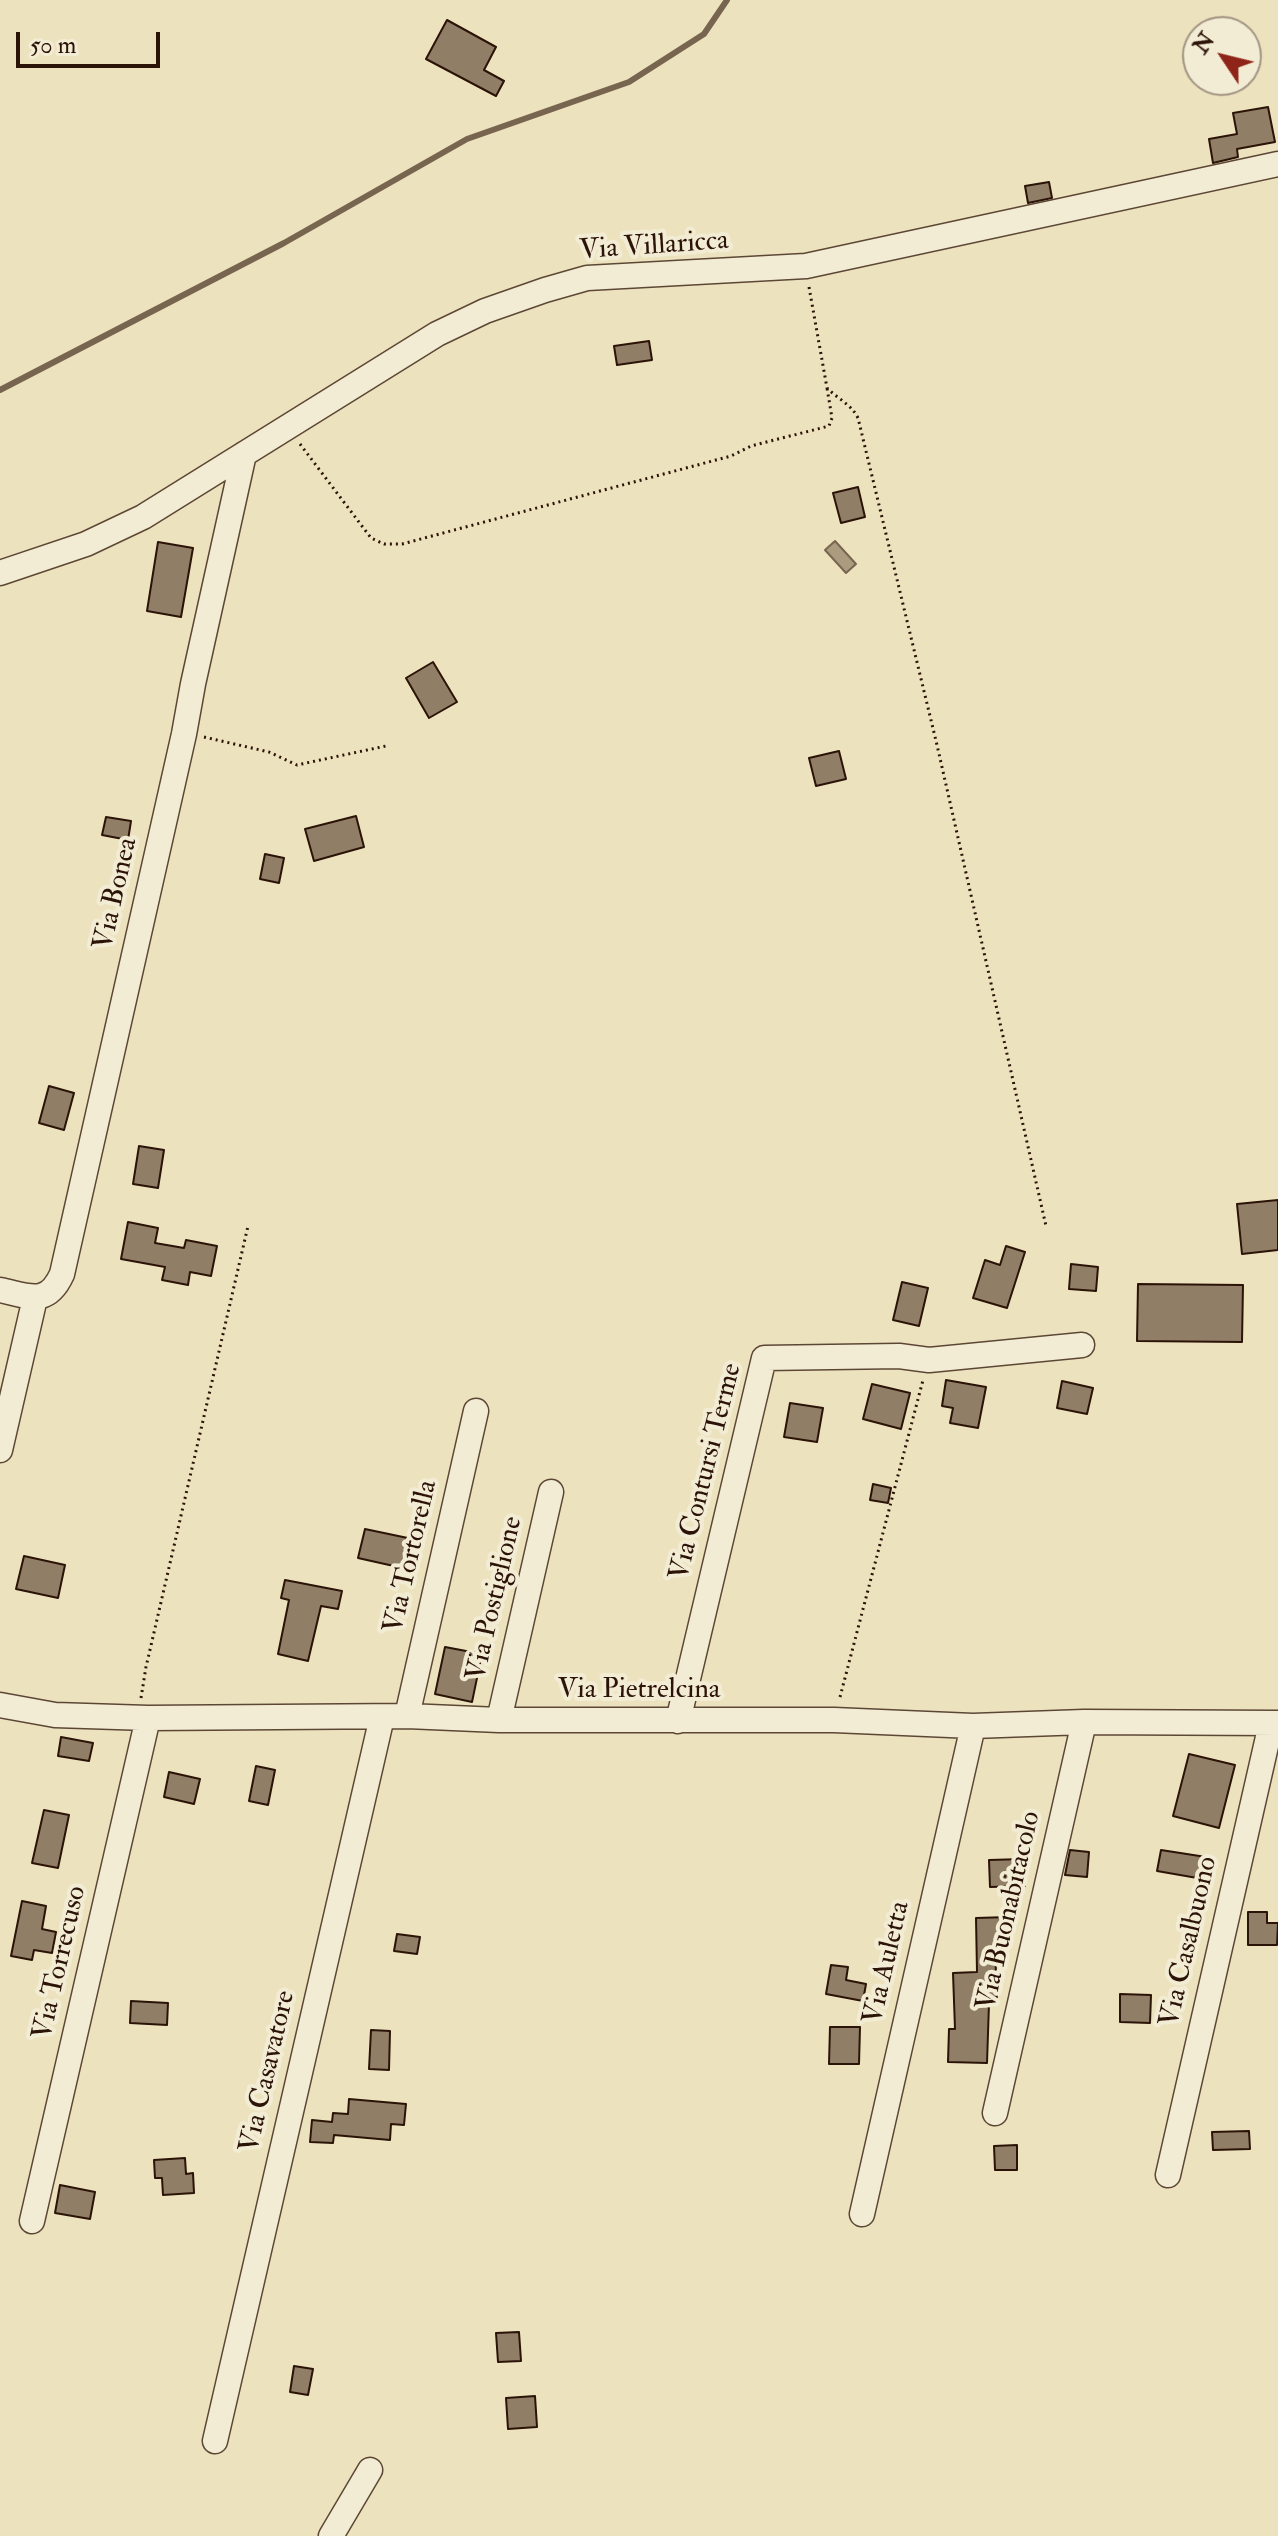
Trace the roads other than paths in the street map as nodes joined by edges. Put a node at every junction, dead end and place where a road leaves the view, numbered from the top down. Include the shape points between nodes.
1 (1278, 164) edge
2 (244, 454) junction
3 (0, 573) edge
4 (0, 1290) edge
5 (35, 1298) junction
6 (1082, 1345) dead end
7 (476, 1411) dead end
8 (0, 1450) edge
9 (551, 1492) dead end
10 (0, 1705) edge
11 (407, 1716) junction
12 (382, 1717) junction
13 (144, 1718) junction
14 (499, 1720) junction
15 (678, 1721) junction
16 (1084, 1722) junction
17 (1274, 1724) edge
18 (973, 1726) junction
19 (995, 2113) dead end
20 (1168, 2175) dead end
21 (862, 2214) dead end
22 (32, 2221) dead end
23 (215, 2441) dead end
24 (370, 2470) dead end
25 (331, 2536) edge

1 - 2 street, Via Villaricca via 806,266 605,275 565,283 437,334
2 - 3 street, Via Villaricca via 129,525
2 - 5 street, Via Bonea via 62,1274 52,1291
4 - 5 street
5 - 8 street
6 - 15 street, Via Contursi Terme via 929,1360 764,1358
7 - 11 street, Via Tortorella
9 - 14 street, Via Postiglione
10 - 13 street, Via Pietrelcina via 55,1715
11 - 12 street, Via Pietrelcina
11 - 14 street, Via Pietrelcina
12 - 13 street, Via Pietrelcina
12 - 23 street, Via Casavatore
13 - 22 street, Via Torrecuso
14 - 15 street, Via Pietrelcina
15 - 18 street, Via Pietrelcina
16 - 17 street, Via Pietrelcina
16 - 18 street, Via Pietrelcina
16 - 19 street, Via Buonabitacolo
17 - 20 street, Via Casalbuono
18 - 21 street, Via Auletta
24 - 25 street

